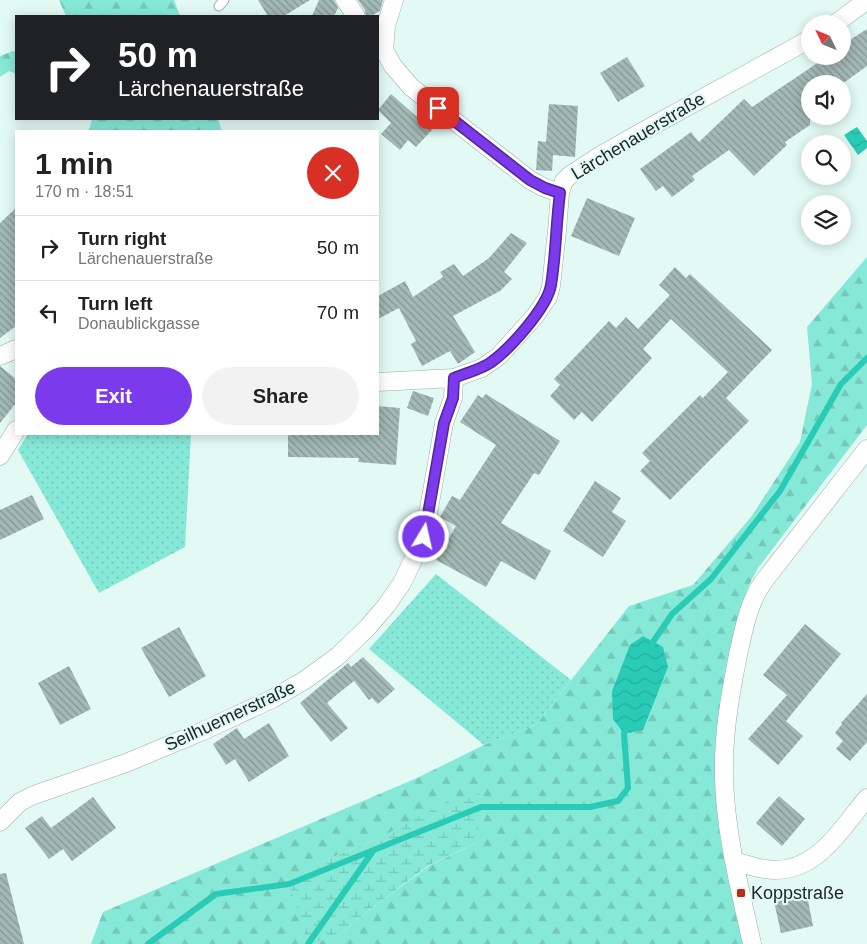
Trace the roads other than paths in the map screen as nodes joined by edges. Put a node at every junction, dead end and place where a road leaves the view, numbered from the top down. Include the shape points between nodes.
1 (345, 0) edge
2 (867, 0) edge
3 (390, 2) edge
4 (355, 15) edge
5 (847, 15) edge
6 (801, 44) edge
7 (381, 47) edge
8 (560, 193) junction
9 (15, 349) edge
10 (0, 356) edge
11 (454, 378) junction
12 (379, 382) edge
13 (15, 432) edge
14 (867, 449) edge
15 (0, 456) edge
16 (867, 798) edge
17 (0, 822) edge
18 (735, 861) junction
19 (752, 944) edge

1 - 4 street
2 - 5 street
3 - 7 street
6 - 8 street, Lärchenauerstraße via 593,160 569,176
7 - 8 street via 402,78 421,95 530,180
8 - 11 street, Lärchenauerstraße via 551,286 542,306 499,356 482,368
9 - 10 street
11 - 12 street, Lärchenauerstraße
11 - 17 street, Seilhuemerstraße via 453,398 444,423 424,537 402,583 368,628 306,680 272,699 126,763 34,795 20,802
13 - 15 street
14 - 18 street via 764,580 749,609 730,700 724,754 726,805
16 - 18 street via 827,846 808,862 766,870
18 - 19 street

